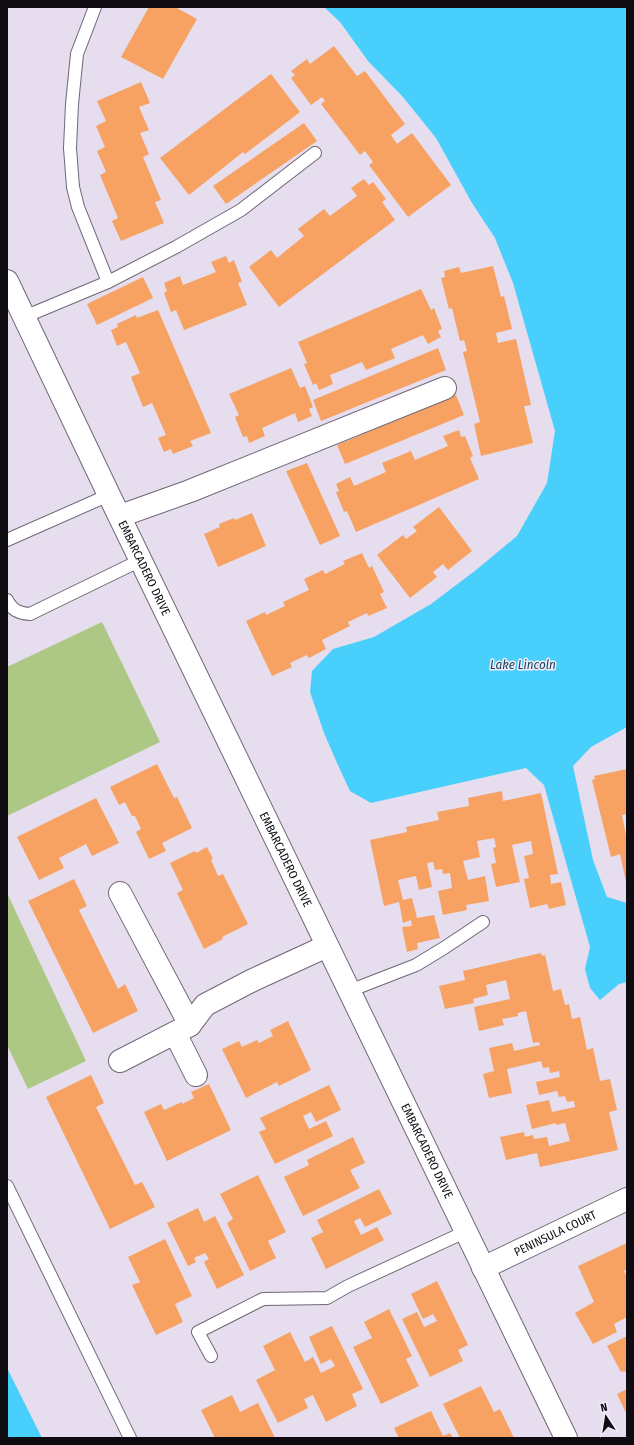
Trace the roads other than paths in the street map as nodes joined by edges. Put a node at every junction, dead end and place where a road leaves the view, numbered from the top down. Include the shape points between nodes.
1 (95, 7) edge
2 (315, 153) dead end
3 (7, 281) edge
4 (108, 282) junction
5 (24, 316) junction
6 (445, 388) dead end
7 (109, 495) junction
8 (120, 516) junction
9 (7, 540) edge
10 (141, 560) junction
11 (7, 600) edge
12 (120, 893) dead end
13 (483, 922) dead end
14 (327, 946) junction
15 (349, 991) junction
16 (182, 1029) junction
17 (120, 1061) dead end
18 (196, 1074) dead end
19 (7, 1186) edge
20 (627, 1199) edge
21 (465, 1232) junction
22 (483, 1268) junction
23 (211, 1356) dead end
24 (130, 1438) edge
25 (566, 1438) edge

1 - 4 lane via 77,54 70,148 72,187
2 - 4 lane via 240,210
3 - 5 street, EMBARCADERO DRIVE
4 - 5 lane
5 - 7 street, EMBARCADERO DRIVE
6 - 8 street via 190,491
7 - 8 street, EMBARCADERO DRIVE
7 - 9 lane
8 - 10 street, EMBARCADERO DRIVE
10 - 11 lane via 30,614 19,613
10 - 14 street, EMBARCADERO DRIVE
12 - 16 street
13 - 15 lane via 416,964
14 - 15 street, EMBARCADERO DRIVE
14 - 16 street via 205,1005
15 - 21 street, EMBARCADERO DRIVE
16 - 17 street
16 - 18 street
19 - 24 lane
20 - 22 street, PENINSULA COURT
21 - 22 street, EMBARCADERO DRIVE
21 - 23 lane via 327,1298 264,1299 198,1332
22 - 25 street, EMBARCADERO DRIVE

